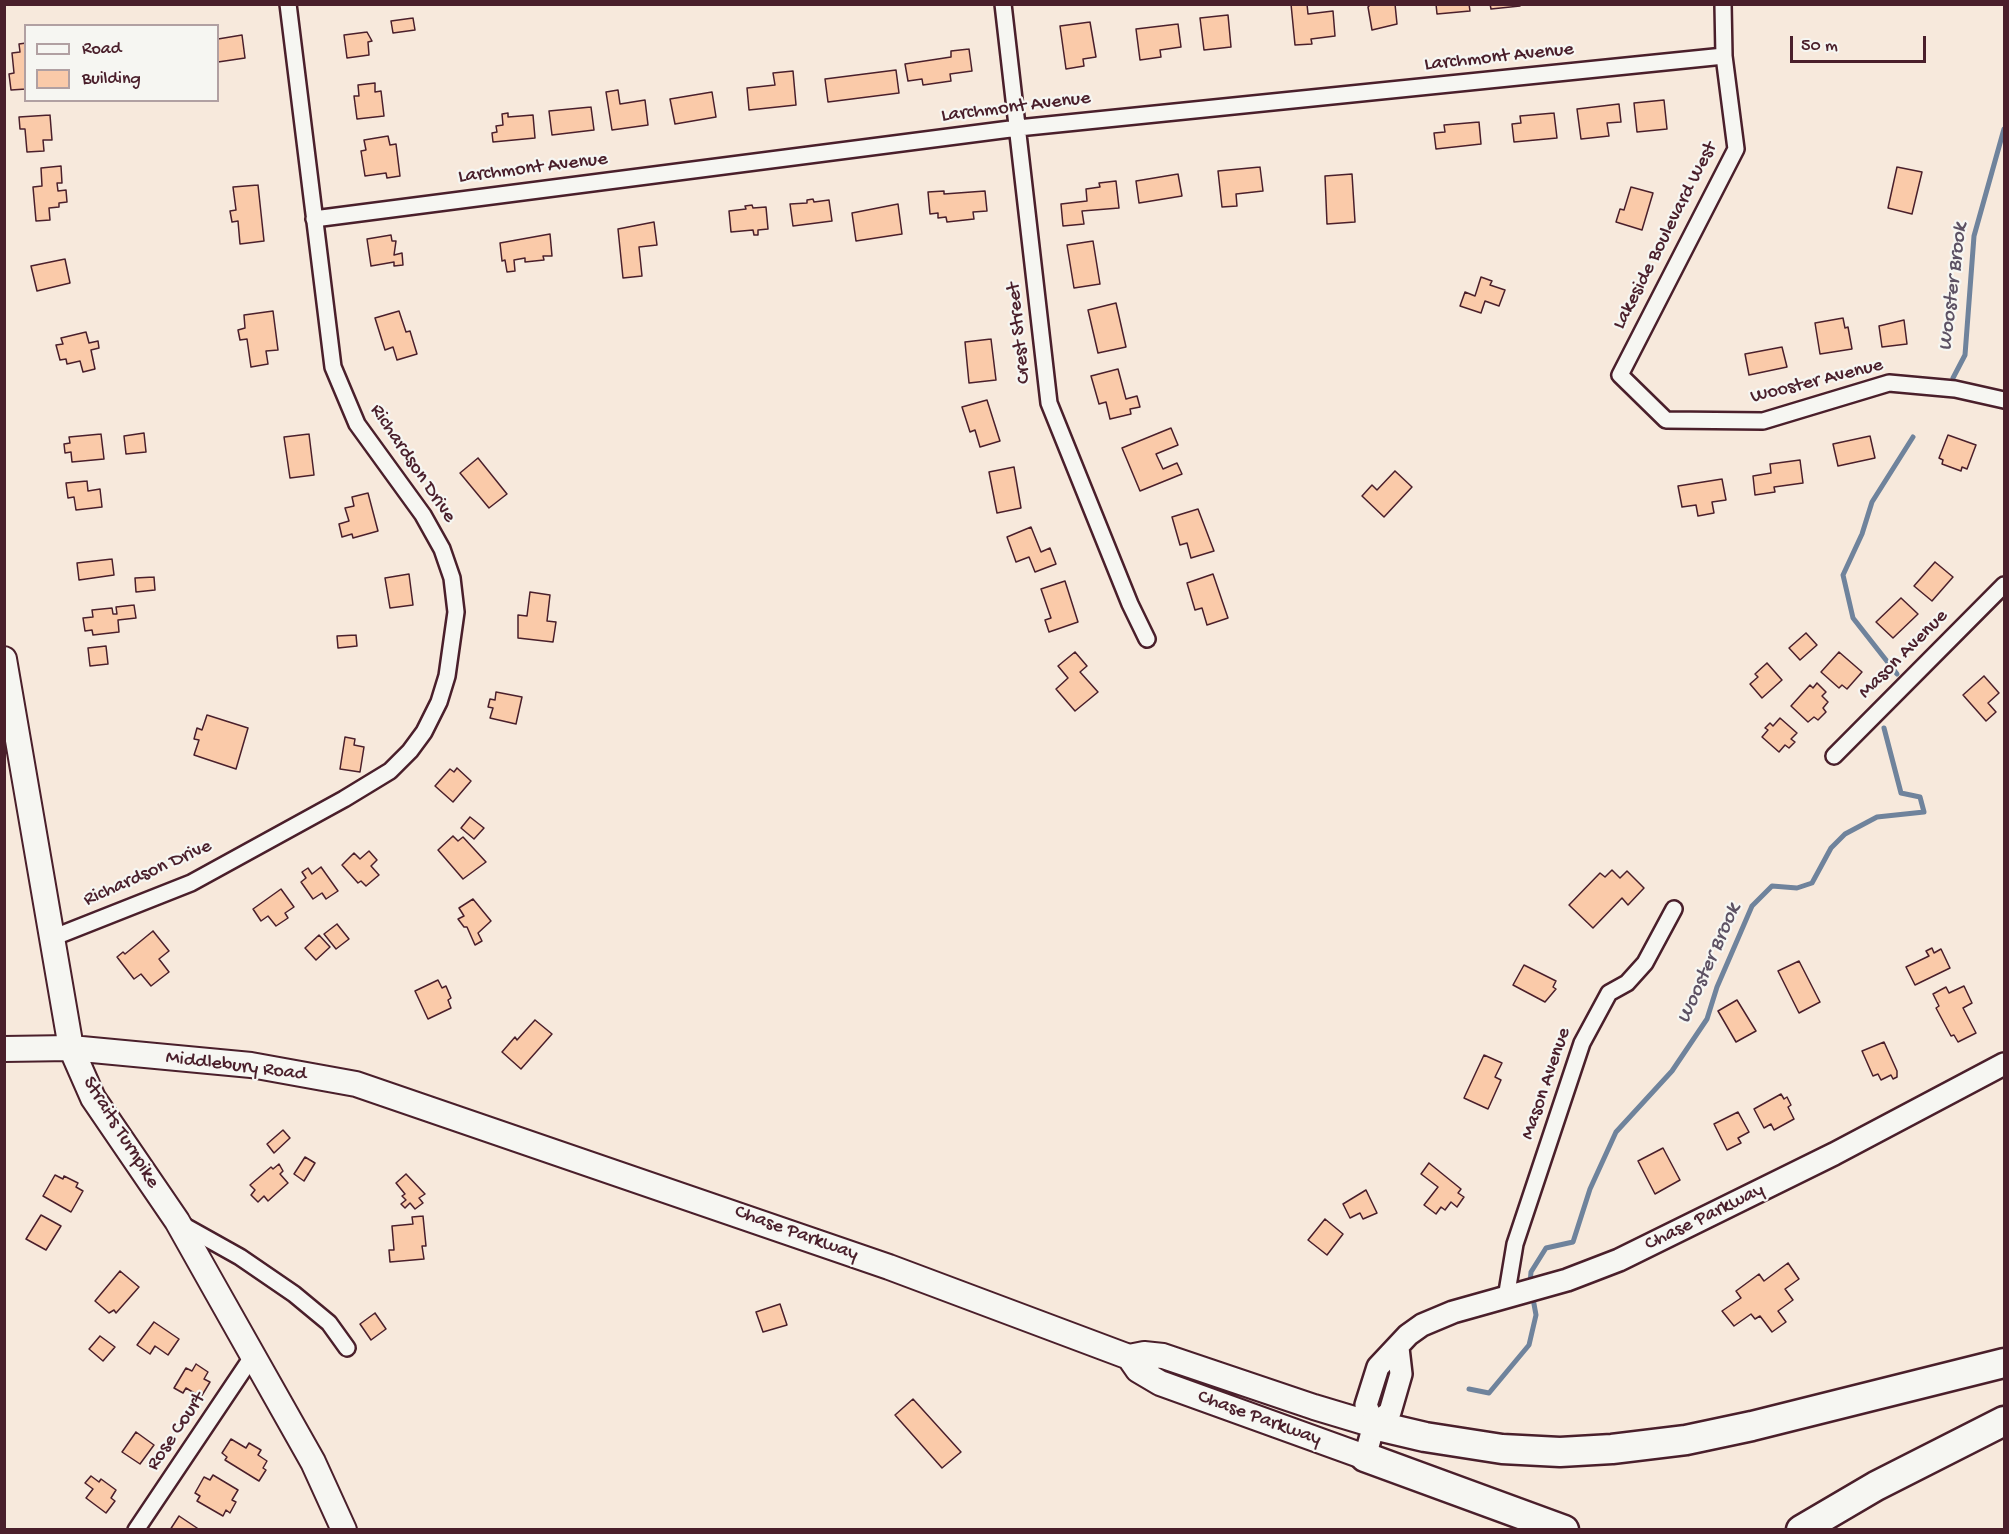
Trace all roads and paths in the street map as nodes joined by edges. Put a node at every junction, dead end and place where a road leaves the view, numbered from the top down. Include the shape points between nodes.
1 (288, 4) edge
2 (1003, 4) edge
3 (1723, 4) edge
4 (1724, 56) junction
5 (1018, 128) junction
6 (314, 219) junction
7 (1620, 375) joint
8 (2004, 400) edge
9 (2004, 585) edge
10 (1147, 639) dead end
11 (4, 659) edge
12 (1833, 756) dead end
13 (1674, 909) dead end
14 (52, 938) junction
15 (71, 1048) junction
16 (4, 1049) edge
17 (2004, 1064) edge
18 (461, 1119) joint
19 (177, 1221) junction
20 (1506, 1298) junction
21 (347, 1348) dead end
22 (252, 1357) junction
23 (1129, 1358) junction
24 (2004, 1363) edge
25 (2004, 1421) edge
26 (1374, 1425) junction
27 (1365, 1457) junction
28 (136, 1530) edge
29 (344, 1530) edge
30 (1564, 1530) edge
31 (1801, 1530) edge

1 - 6 street, Richardson Drive
2 - 5 street, Crest Street
3 - 4 street, Lakeside Boulevard West
4 - 5 street, Larchmont Avenue
4 - 7 street, Lakeside Boulevard West via 1736,149
5 - 6 street, Larchmont Avenue
5 - 10 street, Crest Street via 1049,403
6 - 14 street, Richardson Drive via 333,367 357,424 423,515 442,549 452,578 456,612 453,643 439,702 424,732 390,771 191,883
7 - 8 street, Wooster Avenue via 1666,420 1763,421 1889,383 1955,389
9 - 12 street, Mason Avenue
11 - 14 main road, Straits Turnpike
13 - 20 street, Mason Avenue via 1645,963 1627,983 1610,993 1582,1043 1515,1244
14 - 15 main road, Straits Turnpike
15 - 16 main road, Middlebury Road
15 - 18 main road, Middlebury Road via 251,1065 356,1084
15 - 19 main road, Straits Turnpike via 93,1098
17 - 20 main road, Chase Parkway via 1638,1251 1592,1271
18 - 23 main road, Chase Parkway via 779,1227
19 - 21 street via 294,1294 328,1323
19 - 22 main road, Straits Turnpike
20 - 26 main road, Chase Parkway via 1435,1318 1408,1335 1377,1367 1366,1405
22 - 28 street, Rose Court
22 - 29 main road, Straits Turnpike via 313,1462
23 - 26 main road, Chase Parkway via 1144,1354 1163,1356
23 - 27 main road, Chase Parkway via 1138,1370 1160,1383
24 - 26 highway via 1763,1424 1623,1448 1517,1451
25 - 31 highway via 1876,1486
26 - 27 main road, Chase Parkway
27 - 30 highway

